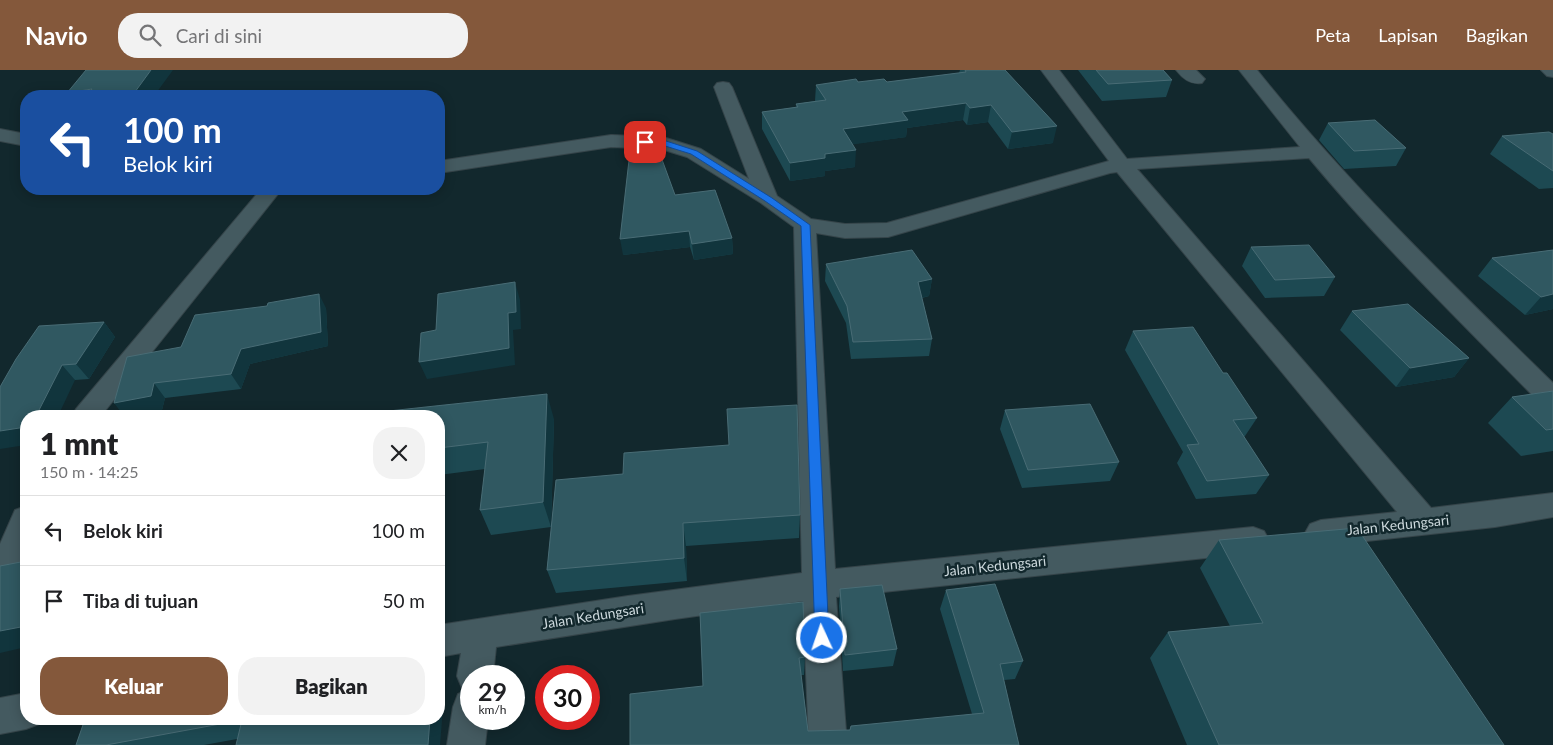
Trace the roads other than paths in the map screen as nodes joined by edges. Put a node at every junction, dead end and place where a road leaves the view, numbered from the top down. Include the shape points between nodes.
1 (1050, 70) edge
2 (1248, 70) edge
3 (723, 87) dead end
4 (0, 135) edge
5 (20, 139) edge
6 (1313, 152) junction
7 (1122, 165) junction
8 (445, 166) edge
9 (267, 195) edge
10 (768, 199) junction
11 (805, 225) junction
12 (1553, 399) edge
13 (91, 410) edge
14 (1553, 505) edge
15 (1424, 522) junction
16 (20, 534) edge
17 (0, 582) edge
18 (819, 585) junction
19 (481, 634) junction
20 (445, 640) edge
21 (477, 665) edge
22 (20, 712) edge
23 (0, 716) edge
24 (468, 730) edge
25 (466, 745) edge
26 (828, 745) edge

1 - 7 street
2 - 6 street
3 - 10 street
4 - 5 street
6 - 7 street
6 - 12 street
7 - 11 street via 888,230 845,231
7 - 15 street
8 - 10 street via 611,141 663,143 694,153
9 - 13 street
10 - 11 street
11 - 18 street
14 - 15 street, Jalan Kedungsari
15 - 18 street, Jalan Kedungsari
16 - 17 street
18 - 19 street, Jalan Kedungsari
18 - 26 street
19 - 20 street, Jalan Kedungsari
19 - 21 street
22 - 23 street
24 - 25 street

